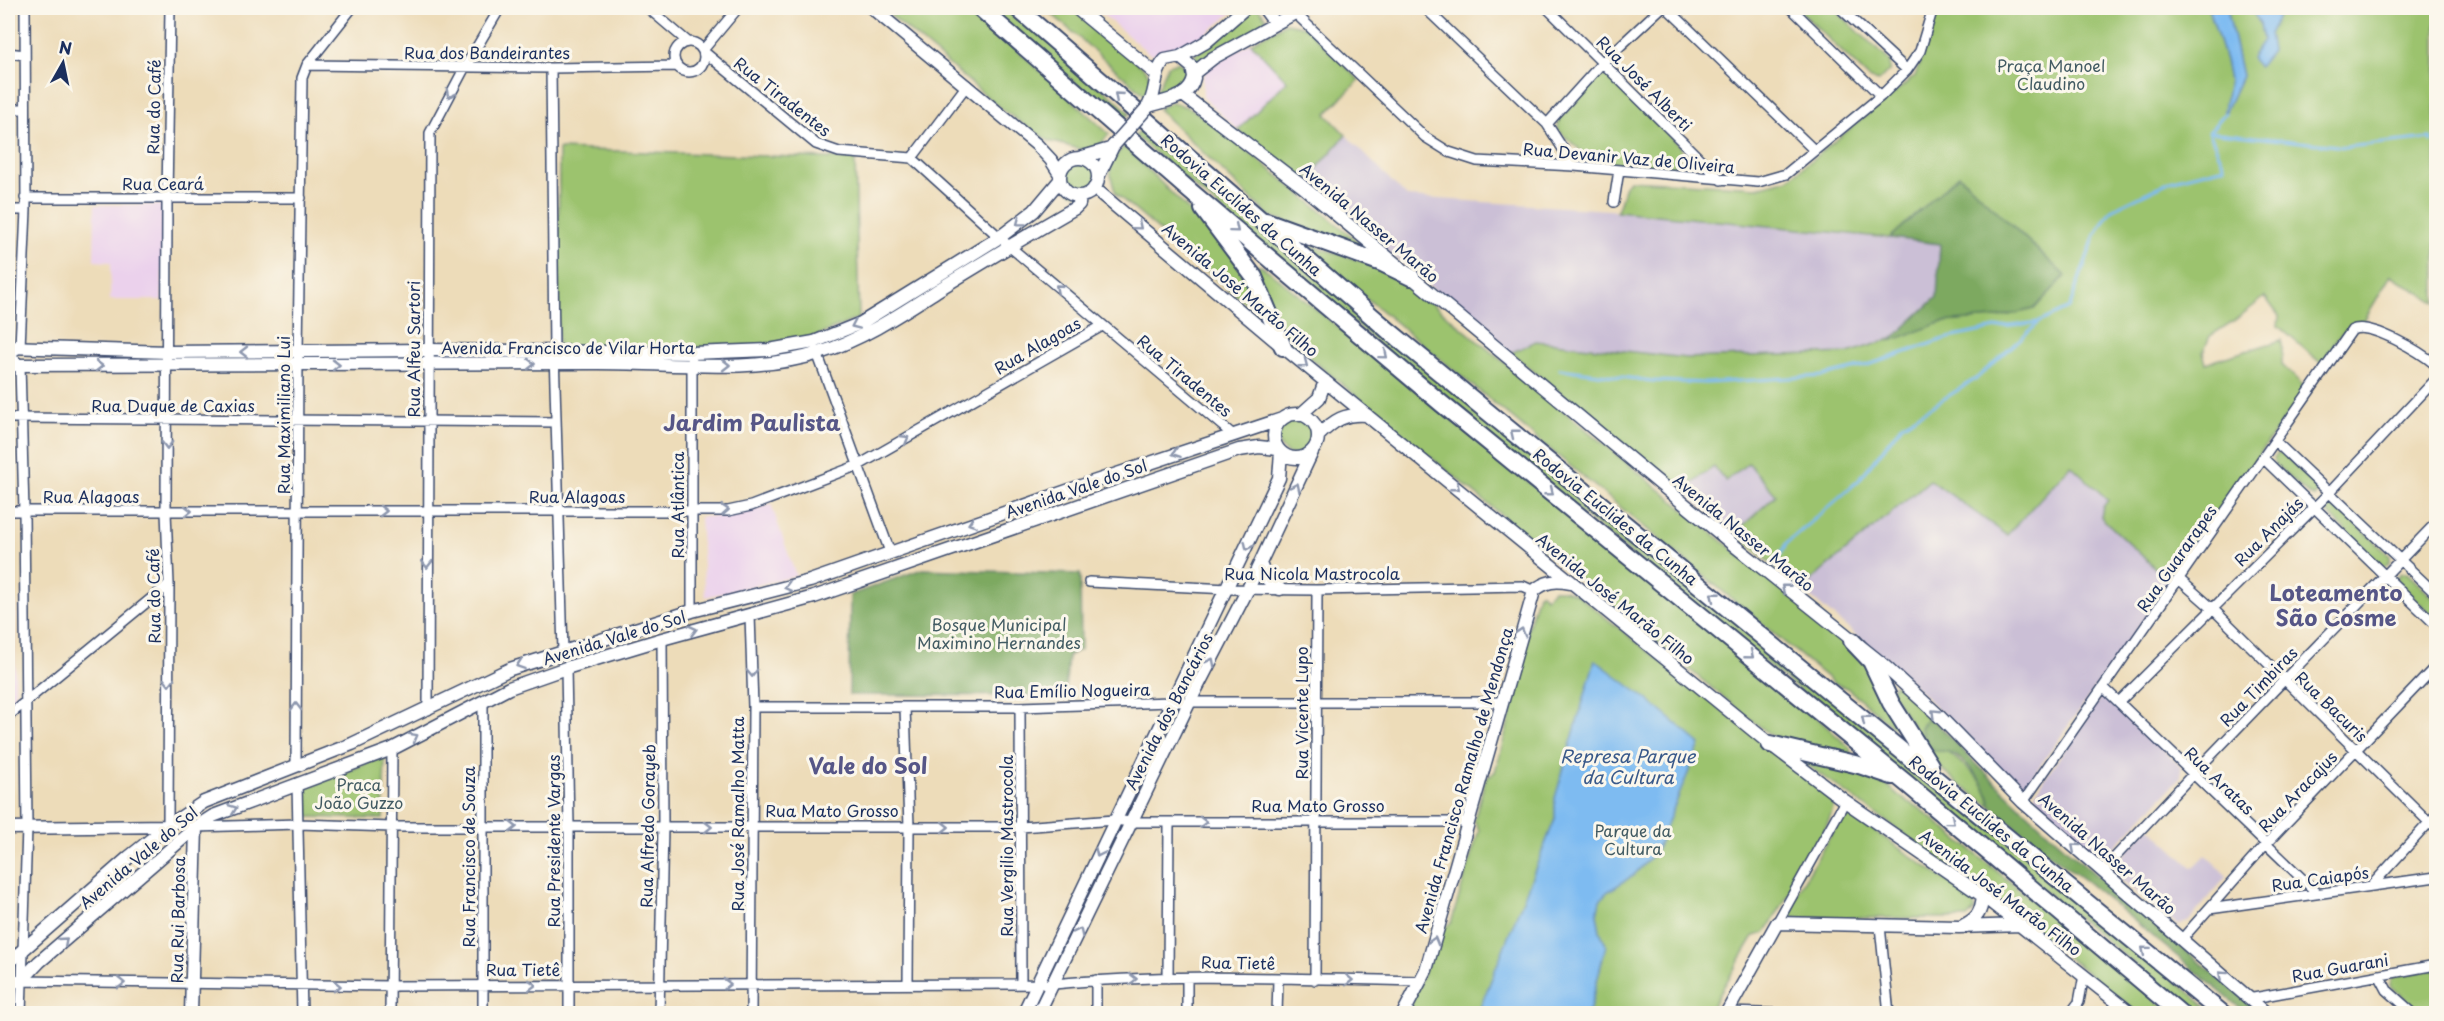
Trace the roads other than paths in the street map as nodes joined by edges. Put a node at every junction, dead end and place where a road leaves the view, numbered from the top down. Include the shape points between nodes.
1 (25, 8) edge
2 (170, 8) edge
3 (352, 8) edge
4 (500, 8) edge
5 (648, 8) edge
6 (738, 8) edge
7 (872, 8) edge
8 (980, 8) edge
9 (1017, 8) edge
10 (1076, 8) edge
11 (1245, 8) edge
12 (1264, 8) edge
13 (1425, 8) edge
14 (1547, 8) edge
15 (1661, 8) edge
16 (1667, 8) edge
17 (1791, 8) edge
18 (1840, 8) edge
19 (1933, 8) edge
20 (1300, 10) edge
21 (1275, 23) junction
22 (688, 42) junction
23 (703, 47) junction
24 (8, 53) edge
25 (25, 55) junction
26 (674, 56) junction
27 (1180, 57) junction
28 (1603, 62) junction
29 (666, 64) junction
30 (307, 65) junction
31 (677, 66) junction
32 (465, 67) junction
33 (551, 68) junction
34 (1907, 70) junction
35 (1194, 72) junction
36 (1156, 74) junction
37 (967, 85) junction
38 (1183, 95) junction
39 (1881, 96) junction
40 (1148, 107) junction
41 (8, 109) edge
42 (25, 109) junction
43 (1547, 124) junction
44 (1112, 147) junction
45 (1814, 150) junction
46 (912, 158) junction
47 (1079, 159) junction
48 (1574, 166) junction
49 (1619, 170) junction
50 (1060, 177) junction
51 (1721, 180) junction
52 (1096, 182) junction
53 (1190, 191) junction
54 (1080, 196) junction
55 (25, 198) junction
56 (167, 198) junction
57 (302, 198) junction
58 (1614, 202) dead end
59 (8, 210) edge
60 (26, 210) junction
61 (1257, 218) junction
62 (1000, 237) junction
63 (1009, 246) junction
64 (963, 259) junction
65 (969, 271) junction
66 (1410, 277) junction
67 (910, 300) junction
68 (1102, 326) junction
69 (14, 347) edge
70 (1283, 347) junction
71 (816, 348) junction
72 (77, 350) junction
73 (126, 351) junction
74 (168, 352) junction
75 (298, 352) junction
76 (428, 357) junction
77 (554, 358) junction
78 (692, 359) junction
79 (14, 365) edge
80 (77, 365) junction
81 (298, 365) junction
82 (2436, 365) edge
83 (126, 366) junction
84 (168, 366) junction
85 (2436, 379) edge
86 (1325, 381) junction
87 (1300, 415) junction
88 (1367, 415) junction
89 (8, 418) edge
90 (23, 418) junction
91 (1282, 419) junction
92 (168, 420) junction
93 (297, 420) junction
94 (428, 421) junction
95 (555, 422) junction
96 (1232, 434) junction
97 (1318, 435) junction
98 (2276, 442) junction
99 (1239, 450) junction
100 (1279, 451) junction
101 (1312, 452) junction
102 (2264, 459) junction
103 (859, 465) junction
104 (1143, 465) junction
105 (1148, 480) junction
106 (1084, 485) junction
107 (2329, 493) junction
108 (1089, 501) junction
109 (2314, 506) junction
110 (8, 511) edge
111 (24, 511) junction
112 (297, 511) junction
113 (427, 511) junction
114 (557, 511) junction
115 (692, 511) junction
116 (166, 512) junction
117 (2436, 523) edge
118 (890, 552) junction
119 (2401, 559) junction
120 (1260, 564) junction
121 (896, 568) junction
122 (2386, 577) junction
123 (2180, 580) junction
124 (1089, 582) dead end
125 (1572, 583) junction
126 (169, 584) junction
127 (1228, 589) junction
128 (1248, 589) junction
129 (1280, 589) junction
130 (1317, 590) junction
131 (1534, 591) junction
132 (2436, 594) edge
133 (749, 597) junction
134 (2212, 609) junction
135 (692, 611) junction
136 (750, 615) junction
137 (658, 621) junction
138 (2436, 625) edge
139 (663, 639) junction
140 (1852, 641) junction
141 (563, 651) junction
142 (2436, 666) edge
143 (566, 668) junction
144 (2284, 681) junction
145 (476, 685) junction
146 (2103, 687) junction
147 (483, 701) junction
148 (26, 702) junction
149 (1171, 702) junction
150 (1501, 702) junction
151 (2120, 702) junction
152 (1190, 703) junction
153 (1316, 703) junction
154 (753, 706) junction
155 (905, 706) junction
156 (1020, 707) junction
157 (428, 710) junction
158 (8, 716) edge
159 (383, 731) junction
160 (1770, 744) junction
161 (392, 749) junction
162 (2357, 751) junction
163 (296, 766) junction
164 (2193, 774) junction
165 (1906, 783) junction
166 (1942, 783) junction
167 (297, 784) junction
168 (1845, 801) junction
169 (2023, 802) junction
170 (1114, 820) junction
171 (1316, 821) junction
172 (1131, 822) junction
173 (1468, 822) junction
174 (2434, 822) edge
175 (1169, 823) junction
176 (299, 824) junction
177 (168, 826) junction
178 (196, 826) junction
179 (569, 826) junction
180 (753, 826) junction
181 (392, 827) junction
182 (482, 827) junction
183 (663, 827) junction
184 (909, 827) junction
185 (1021, 827) junction
186 (8, 828) edge
187 (27, 828) junction
188 (2265, 845) junction
189 (2102, 871) junction
190 (2436, 878) edge
191 (2372, 885) junction
192 (2318, 893) junction
193 (1983, 896) junction
194 (2208, 909) junction
195 (1777, 924) junction
196 (2021, 925) junction
197 (1880, 926) junction
198 (1959, 927) junction
199 (2182, 939) junction
200 (22, 952) junction
201 (8, 963) edge
202 (2436, 965) edge
203 (2084, 975) junction
204 (2379, 975) junction
205 (1168, 978) junction
206 (1187, 978) junction
207 (1096, 980) junction
208 (1278, 980) junction
209 (1315, 980) junction
210 (8, 981) edge
211 (21, 981) junction
212 (1421, 981) junction
213 (192, 984) junction
214 (752, 984) junction
215 (908, 984) junction
216 (1021, 984) junction
217 (1038, 984) junction
218 (1054, 984) junction
219 (302, 985) junction
220 (483, 985) junction
221 (569, 985) junction
222 (390, 986) junction
223 (659, 986) junction
224 (2248, 999) junction
225 (2125, 1011) edge
226 (1726, 1013) edge
227 (21, 1014) edge
228 (191, 1014) edge
229 (302, 1014) edge
230 (390, 1014) edge
231 (483, 1014) edge
232 (569, 1014) edge
233 (659, 1014) edge
234 (751, 1014) edge
235 (1023, 1014) edge
236 (1038, 1014) edge
237 (1096, 1014) edge
238 (1187, 1014) edge
239 (1277, 1014) edge
240 (1402, 1014) edge
241 (1797, 1014) edge
242 (1889, 1014) edge
243 (2070, 1014) edge
244 (2181, 1014) edge
245 (2223, 1014) edge
246 (2267, 1014) edge
247 (2415, 1014) edge

1 - 25 street
2 - 56 street, Rua do Café
3 - 30 street
4 - 32 street, Rua Alfeu Sartori
5 - 22 street
6 - 23 street
7 - 37 main road
8 - 53 highway, Rodovia Euclides da Cunha
61 -> 9 highway, Rodovia Euclides da Cunha
10 - 36 main road
11 - 27 main road via 1206,42
12 - 21 main road
13 - 43 street
14 - 28 street, Rua José Alberti
15 - 28 street
16 - 45 street
17 - 39 street
18 - 34 street
19 - 34 street, Rua Devanir Vaz de Oliveira via 1920,51
20 - 21 main road
20 - 48 street, Rua Devanir Vaz de Oliveira via 1425,138 1449,152 1477,161
21 - 35 main road
22 - 23 street
22 - 26 street via 678,46
23 - 31 street via 704,60 696,70 684,71
23 - 46 street, Rua Tiradentes via 816,144 838,152
24 - 25 street
25 - 42 street
26 - 29 street
26 - 31 street
27 - 35 main road
27 - 36 main road via 1165,60
28 - 43 street
28 - 51 street, Rua José Alberti
29 - 31 street, Rua dos Bandeirantes
29 - 33 street, Rua dos Bandeirantes
30 - 32 street, Rua dos Bandeirantes
30 - 57 street, Rua Maximiliano Lui via 302,78
32 - 33 street, Rua dos Bandeirantes
32 -> 76 street, Rua Alfeu Sartori via 430,132
33 - 77 street
34 - 39 street, Rua Devanir Vaz de Oliveira
35 - 38 main road via 1193,84
36 - 40 main road
37 - 46 street
37 - 50 main road via 1037,145
38 - 40 main road
38 - 66 main road, Avenida Nasser Marão via 1302,186
39 - 45 street, Rua Devanir Vaz de Oliveira
40 - 44 main road, bridge
41 - 42 street
42 - 55 street
43 - 48 street
44 - 47 main road
44 - 52 main road
45 - 51 street, Rua Devanir Vaz de Oliveira via 1786,174 1758,182
46 - 62 street
47 - 50 main road via 1065,165
47 - 52 main road via 1094,166
48 - 49 street, Rua Devanir Vaz de Oliveira
49 - 51 street, Rua Devanir Vaz de Oliveira
49 - 58 street
50 - 54 main road via 1067,192
50 -> 62 main road, Avenida Francisco de Vilar Horta via 1034,211
52 - 54 main road
52 -> 70 main road, Avenida José Marão Filho
53 - 70 highway via 1254,277
53 -> 165 highway, Rodovia Euclides da Cunha via 1442,404
54 - 63 main road, Avenida Francisco de Vilar Horta via 1075,208
55 - 56 street, Rua Ceará
55 - 60 street
56 - 57 street, Rua Ceará
56 - 74 street, Rua do Café
57 - 75 street, Rua Maximiliano Lui
59 - 60 street
60 - 69 street
61 - 66 highway
166 -> 61 highway, Rodovia Euclides da Cunha via 1389,331
62 - 63 street, Rua Tiradentes
62 - 64 main road, Avenida Francisco de Vilar Horta
63 - 65 main road, Avenida Francisco de Vilar Horta
68 -> 63 street, Rua Tiradentes
64 - 65 main road
64 - 67 main road, Avenida Francisco de Vilar Horta
65 - 67 main road, Avenida Francisco de Vilar Horta
140 -> 66 main road, Avenida Nasser Marão
67 - 71 main road, Avenida Francisco de Vilar Horta
68 - 96 street, Rua Tiradentes
103 -> 68 street, Rua Alagoas
69 - 72 main road, Avenida Francisco de Vilar Horta
69 - 79 street
70 -> 86 main road, Avenida José Marão Filho
71 - 78 main road, Avenida Francisco de Vilar Horta
71 - 103 street
72 - 73 main road, Avenida Francisco de Vilar Horta
72 - 80 main road
73 - 74 main road, Avenida Francisco de Vilar Horta
73 - 83 main road
75 -> 74 main road, Avenida Francisco de Vilar Horta
74 - 84 street, Rua do Café
75 - 76 main road, Avenida Francisco de Vilar Horta
75 - 81 street, Rua Maximiliano Lui
76 - 77 main road, Avenida Francisco de Vilar Horta
81 -> 76 main road, Avenida Francisco de Vilar Horta
76 - 94 street, Rua Alfeu Sartori
77 - 78 main road, Avenida Francisco de Vilar Horta
77 - 95 street
78 - 115 street, Rua Atlântica
79 - 80 main road, Avenida Francisco de Vilar Horta
79 - 90 street
80 -> 83 main road, Avenida Francisco de Vilar Horta
81 - 84 main road, Avenida Francisco de Vilar Horta
81 - 93 street, Rua Maximiliano Lui
82 - 98 street, Rua Guararapes via 2422,353 2369,329 2352,330
83 - 84 main road, Avenida Francisco de Vilar Horta
84 - 92 street, Rua do Café
85 - 107 street, Rua Anajás
86 - 87 main road via 1319,399
86 - 88 main road, Avenida José Marão Filho
87 - 91 main road
87 - 97 main road via 1315,424
88 - 97 main road via 1342,416
88 -> 125 main road, Avenida José Marão Filho
89 - 90 street, Rua Duque de Caxias
90 - 92 street, Rua Duque de Caxias
90 - 111 street
91 - 96 main road, Avenida Vale do Sol
91 - 100 main road via 1274,437
92 - 93 street, Rua Duque de Caxias
92 -> 116 street, Rua do Café
93 - 94 street, Rua Duque de Caxias
93 - 112 street, Rua Maximiliano Lui
94 - 95 street, Rua Duque de Caxias
94 - 113 street, Rua Alfeu Sartori
95 - 114 street
96 - 99 main road
96 -> 104 main road, Avenida Vale do Sol
97 - 101 main road
98 - 102 street, Rua Guararapes
98 - 107 street
99 - 100 main road, Avenida Vale do Sol via 1259,447
99 - 105 main road, Avenida Vale do Sol
100 - 101 main road via 1300,458
100 -> 127 main road, Avenida dos Bancários via 1279,478
120 -> 101 main road, Avenida dos Bancários
102 - 109 street
102 - 123 street, Rua Guararapes
115 -> 103 street, Rua Alagoas via 728,511 751,506
103 - 118 street
104 - 105 main road
104 - 106 main road, Avenida Vale do Sol
105 - 108 main road, Avenida Vale do Sol
106 - 108 main road
106 -> 118 main road, Avenida Vale do Sol
107 - 109 street, Rua Anajás
107 - 119 street
108 - 121 main road, Avenida Vale do Sol
109 - 122 street
109 - 134 street, Rua Anajás
110 - 111 street, Rua Alagoas
111 - 116 street, Rua Alagoas
111 - 148 street
112 -> 113 street, Rua Alagoas
116 -> 112 street, Rua Alagoas
163 -> 112 street, Rua Maximiliano Lui
113 - 114 street, Rua Alagoas
113 -> 157 street, Rua Alfeu Sartori
114 - 115 street, Rua Alagoas
114 - 141 street
115 - 135 street, Rua Atlântica
116 - 126 street, Rua do Café
117 - 119 street, Rua Timbiras
118 - 121 main road
118 -> 133 main road, Avenida Vale do Sol via 810,581
119 - 122 street, Rua Timbiras
119 - 132 street
120 - 128 main road, Avenida dos Bancários
120 - 129 main road via 1267,579
121 - 136 main road, Avenida Vale do Sol
122 - 138 street
122 - 144 street, Rua Timbiras
123 - 134 street, Rua Bacuris
123 - 146 street, Rua Guararapes
124 - 127 street, Rua Nicola Mastrocola
125 - 131 main road via 1557,580
125 - 160 main road, Avenida José Marão Filho
126 - 148 street
126 -> 177 street, Rua do Café
127 - 128 street, Rua Nicola Mastrocola
127 - 149 main road, Avenida dos Bancários
128 - 129 street, Rua Nicola Mastrocola
152 -> 128 main road, Avenida dos Bancários
129 - 130 street, Rua Nicola Mastrocola
130 - 131 street, Rua Nicola Mastrocola via 1523,586
130 - 153 street, Rua Vicente Lupo
150 -> 131 main road, Avenida Francisco Ramalho de Mendonça
133 - 135 main road, Avenida Vale do Sol
133 - 136 main road
134 - 144 street, Rua Bacuris
134 - 151 street, Rua Anajás
135 - 137 main road, Avenida Vale do Sol
139 -> 136 main road, Avenida Vale do Sol
136 -> 154 street, Rua José Ramalho Matta
137 - 139 main road
137 - 141 main road, Avenida Vale do Sol
139 - 143 main road, Avenida Vale do Sol
139 - 183 street, Rua Alfredo Gorayeb
140 - 166 highway via 1870,661 1913,741
169 -> 140 main road, Avenida Nasser Marão via 1936,713
141 - 143 main road
141 -> 145 main road, Avenida Vale do Sol
142 - 162 street, Rua Aracajus
143 - 147 main road, Avenida Vale do Sol
143 - 179 street, Rua Presidente Vargas
144 - 162 street, Rua Bacuris
144 - 164 street, Rua Timbiras
145 - 147 main road
145 - 157 main road, Avenida Vale do Sol
146 - 151 street, Rua Aratas
146 - 169 street, Rua Guararapes
161 -> 147 main road, Avenida Vale do Sol
147 - 182 street, Rua Francisco de Souza
148 - 158 street
148 - 187 street
149 - 152 street, Rua Emílio Nogueira
149 - 156 street, Rua Emílio Nogueira
149 - 170 main road, Avenida dos Bancários
150 - 153 street, Rua Emílio Nogueira
150 - 173 main road, Avenida Francisco Ramalho de Mendonça
151 - 164 street, Rua Aratas
152 - 153 street, Rua Emílio Nogueira
152 - 172 main road, Avenida dos Bancários
153 - 171 street, Rua Vicente Lupo
154 - 155 street, Rua Emílio Nogueira
154 - 180 street, Rua José Ramalho Matta
155 - 156 street, Rua Emílio Nogueira
155 - 184 street
156 - 185 street, Rua Vergilio Mastrocola
157 - 159 main road, Avenida Vale do Sol
159 - 161 main road
159 - 163 main road, Avenida Vale do Sol
160 - 165 highway via 1859,765
160 - 168 main road, Avenida José Marão Filho
161 - 167 main road, Avenida Vale do Sol
161 - 181 street
162 - 174 street, Rua Bacuris
162 - 188 street, Rua Aracajus
163 - 167 main road
163 - 177 main road, Avenida Vale do Sol via 204,802
164 - 188 street, Rua Aratas
164 - 189 street, Rua Timbiras
165 -> 244 highway, Rodovia Euclides da Cunha
245 -> 166 highway, Rodovia Euclides da Cunha
167 - 176 street
178 -> 167 main road, Avenida Vale do Sol
168 - 193 main road, Avenida José Marão Filho
168 - 195 street
189 -> 169 main road, Avenida Nasser Marão
170 - 172 street, Rua Mato Grosso
170 - 185 street, Rua Mato Grosso
170 -> 217 main road, Avenida dos Bancários
171 - 173 street, Rua Mato Grosso
175 -> 171 street, Rua Mato Grosso
171 - 209 street, Rua Vicente Lupo
172 - 175 street, Rua Mato Grosso
218 -> 172 main road, Avenida dos Bancários
212 -> 173 main road, Avenida Francisco Ramalho de Mendonça
174 - 191 street
175 - 205 street
176 - 178 street, Rua Mato Grosso
176 - 181 street, Rua Mato Grosso
176 - 219 street
177 - 178 main road
177 - 187 main road
177 - 200 main road, Avenida Vale do Sol
211 -> 178 main road, Avenida Vale do Sol
178 - 213 main road, Rua Rui Barbosa
182 -> 179 street, Rua Mato Grosso
179 - 183 street, Rua Mato Grosso
179 - 221 street, Rua Presidente Vargas
183 -> 180 street, Rua Mato Grosso
180 - 184 street, Rua Mato Grosso
180 - 214 street, Rua José Ramalho Matta
181 - 182 street, Rua Mato Grosso
181 - 222 street
182 - 220 street, Rua Francisco de Souza
183 - 223 street, Rua Alfredo Gorayeb
184 -> 185 street, Rua Mato Grosso
184 - 215 street
185 - 216 street, Rua Vergilio Mastrocola
186 - 187 main road
187 - 200 street
188 - 192 street, Rua Aratas
188 - 194 street, Rua Aracajus
189 - 199 main road, Avenida Nasser Marão
190 - 191 street, Rua Caiapós
191 - 192 street, Rua Caiapós
192 - 194 street, Rua Caiapós
193 - 196 main road, Avenida José Marão Filho
193 - 198 main road via 1981,912
194 - 199 street, Rua Aracajus
195 - 197 main road
195 - 226 main road
196 - 198 main road
196 - 203 main road, Avenida José Marão Filho
197 - 198 main road
197 - 242 street
224 -> 199 main road, Avenida Nasser Marão
200 - 201 main road, Avenida Vale do Sol
200 - 211 street
202 - 204 street, Rua Guarani
203 - 225 main road, Avenida José Marão Filho
203 - 243 street via 2079,1002
204 - 224 street, Rua Guarani
204 - 247 street via 2387,990
205 - 206 street, Rua Tietê
207 -> 205 street, Rua Tietê
206 - 208 street, Rua Tietê
206 - 238 street
207 - 218 street, Rua Tietê
207 - 237 street
208 - 209 street, Rua Tietê
208 - 239 street
209 -> 212 street, Rua Tietê
210 - 211 main road, Rua Tietê
211 -> 213 street, Rua Tietê
211 - 227 street
212 - 240 main road, Avenida Francisco Ramalho de Mendonça
213 - 219 street, Rua Tietê
213 - 228 main road, Rua Rui Barbosa
214 - 215 street, Rua Tietê
223 -> 214 street, Rua Tietê
214 - 234 street, Rua José Ramalho Matta
215 - 216 street, Rua Tietê
216 - 217 street, Rua Tietê
217 - 218 street, Rua Tietê
217 - 235 main road, Avenida dos Bancários
218 - 236 main road, Avenida dos Bancários
219 -> 222 street, Rua Tietê
219 - 229 street
220 -> 221 street, Rua Tietê
220 - 222 street, Rua Tietê
220 - 231 street, Rua Francisco de Souza
221 - 223 street, Rua Tietê
221 - 232 street, Rua Presidente Vargas
222 - 230 street
223 - 233 street, Rua Alfredo Gorayeb
224 - 246 main road, Avenida Nasser Marão
226 - 241 street

